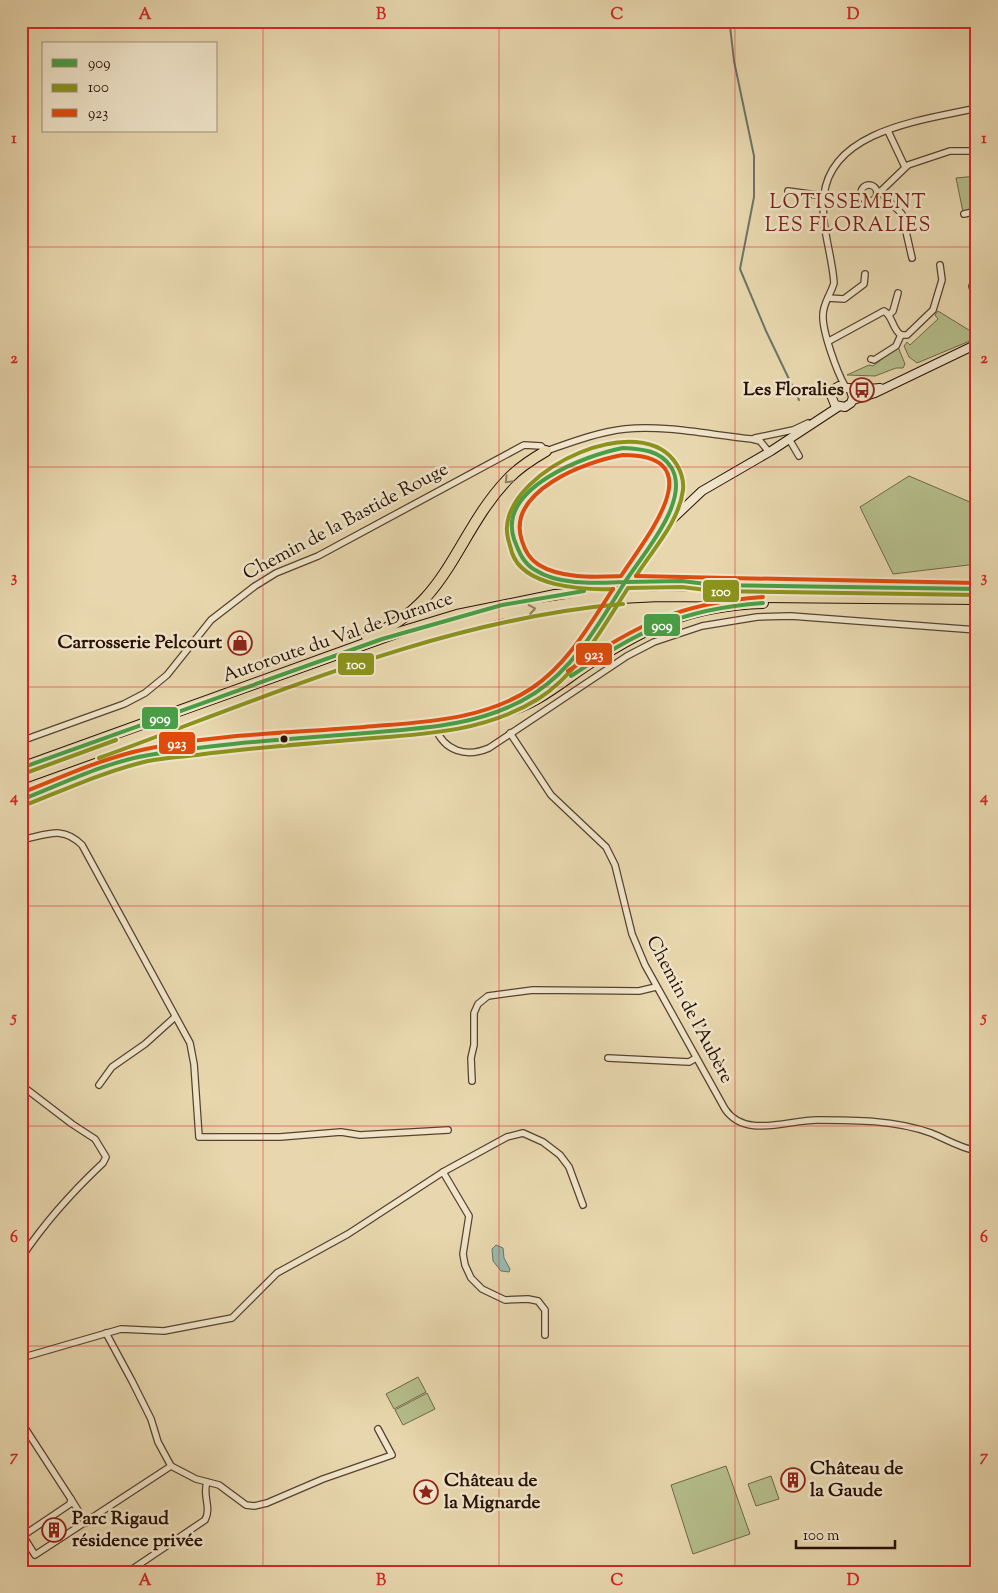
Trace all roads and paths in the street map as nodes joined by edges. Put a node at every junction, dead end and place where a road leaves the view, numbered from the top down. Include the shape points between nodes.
1 (977, 108) edge
2 (888, 131) junction
3 (977, 151) edge
4 (905, 167) junction
5 (788, 191) dead end
6 (878, 192) junction
7 (824, 196) junction
8 (861, 196) junction
9 (851, 204) dead end
10 (977, 211) edge
11 (964, 214) dead end
12 (912, 258) dead end
13 (940, 265) dead end
14 (865, 274) dead end
15 (977, 279) edge
16 (898, 293) dead end
17 (828, 298) junction
18 (977, 304) edge
19 (889, 315) junction
20 (901, 335) junction
21 (829, 341) junction
22 (976, 346) edge
23 (871, 359) dead end
24 (838, 375) junction
25 (847, 387) junction
26 (885, 388) junction
27 (834, 389) junction
28 (852, 400) junction
29 (836, 404) junction
30 (824, 416) junction
31 (752, 439) junction
32 (789, 439) junction
33 (546, 451) junction
34 (770, 452) junction
35 (799, 456) dead end
36 (653, 541) junction
37 (714, 586) junction
38 (977, 589) edge
39 (977, 601) edge
40 (977, 630) edge
41 (180, 711) junction
42 (501, 712) junction
43 (435, 727) junction
44 (510, 733) junction
45 (21, 741) edge
46 (21, 768) edge
47 (21, 779) edge
48 (21, 800) edge
49 (21, 840) edge
50 (656, 986) junction
51 (175, 1017) junction
52 (608, 1058) dead end
53 (696, 1058) junction
54 (472, 1081) dead end
55 (99, 1084) dead end
56 (21, 1085) edge
57 (448, 1130) dead end
58 (977, 1152) edge
59 (443, 1172) junction
60 (583, 1205) dead end
61 (21, 1258) edge
62 (106, 1333) junction
63 (545, 1335) dead end
64 (21, 1358) edge
65 (21, 1422) edge
66 (378, 1429) dead end
67 (171, 1466) junction
68 (207, 1482) junction
69 (71, 1499) junction
70 (86, 1523) junction
71 (22, 1536) edge
72 (128, 1572) edge

1 - 2 street
2 - 4 street
2 - 7 street via 847,151 832,174
3 - 4 street via 950,151
4 - 6 street
5 - 7 street
6 - 8 street via 870,200
6 - 8 street via 868,184 862,188
6 - 12 street via 900,211
7 - 17 street via 824,231 834,283
8 - 9 street
10 - 11 street
13 - 20 street via 942,280 933,310 907,334
14 - 17 street via 864,284 844,299
15 - 18 street via 972,286
16 - 19 street
17 - 21 street via 822,317
19 - 20 street
19 - 21 street via 881,312
20 - 23 street via 896,346
21 - 24 street
22 - 26 main road
24 - 25 street
24 - 27 street
25 - 26 main road
25 - 27 main road
25 - 28 main road via 853,394
26 - 28 main road
27 - 29 main road via 831,395
28 - 29 main road via 845,407
29 - 30 main road
30 - 31 street via 793,430
30 - 32 main road
31 - 33 street via 664,428 624,429
31 - 34 street via 760,441
32 - 34 main road
32 - 35 street
33 -> 41 highway via 516,471 498,490 446,573 409,613 371,636
33 - 45 street, Chemin de la Bastide Rouge via 535,444 519,447 318,556 276,573 234,600 211,620 167,675 146,693
34 - 36 main road via 702,490
36 - 37 highway via 674,500 676,479 669,464 657,453 634,447 587,458 542,481 520,504 512,533 519,554 528,566 557,579 678,581
36 - 42 main road, bridge via 580,652 558,676
37 - 38 highway, Autoroute du Val de Durance
37 - 41 highway, Autoroute du Val de Durance via 640,587 564,594 457,614
39 - 42 highway via 749,603 691,612 656,624 627,640 523,707
47 -> 39 highway, Autoroute du Val de Durance via 409,640 500,614 600,599 660,596
40 - 44 street via 791,616 757,617 702,626 654,642 626,656
41 - 46 highway, Autoroute du Val de Durance
42 - 43 main road
43 - 44 street via 438,736 449,747 469,754 489,748
43 - 48 main road via 229,744 147,755 94,770
44 - 50 street, Chemin de l'Aubère via 551,795 606,847 615,865 632,934
49 - 51 street via 56,832 66,833 82,845
50 - 53 street, Chemin de l'Aubère
50 - 54 street via 639,991 533,990 488,996 478,1004 474,1013
51 - 55 street via 112,1067
51 - 57 street via 190,1043 199,1137 341,1132 360,1135
52 - 53 street via 689,1062
53 - 58 street, Chemin de l'Aubère via 729,1115 745,1126 816,1120 890,1124 930,1133
56 - 61 street via 95,1139 106,1157 67,1197
59 - 60 street via 489,1145 523,1133 560,1155 569,1168
59 - 62 street via 348,1234 277,1273 232,1318 164,1331 121,1328
59 - 63 street via 469,1216 463,1254 472,1278 482,1289 505,1300 538,1302 545,1310
62 - 64 street
62 - 67 street via 152,1419 158,1442
65 - 69 street
66 - 68 street via 392,1455 267,1503 246,1505 226,1488
67 - 68 street
67 - 70 street
68 - 72 street via 205,1520
69 - 70 street
69 - 71 street via 70,1504
70 - 71 street via 34,1555

